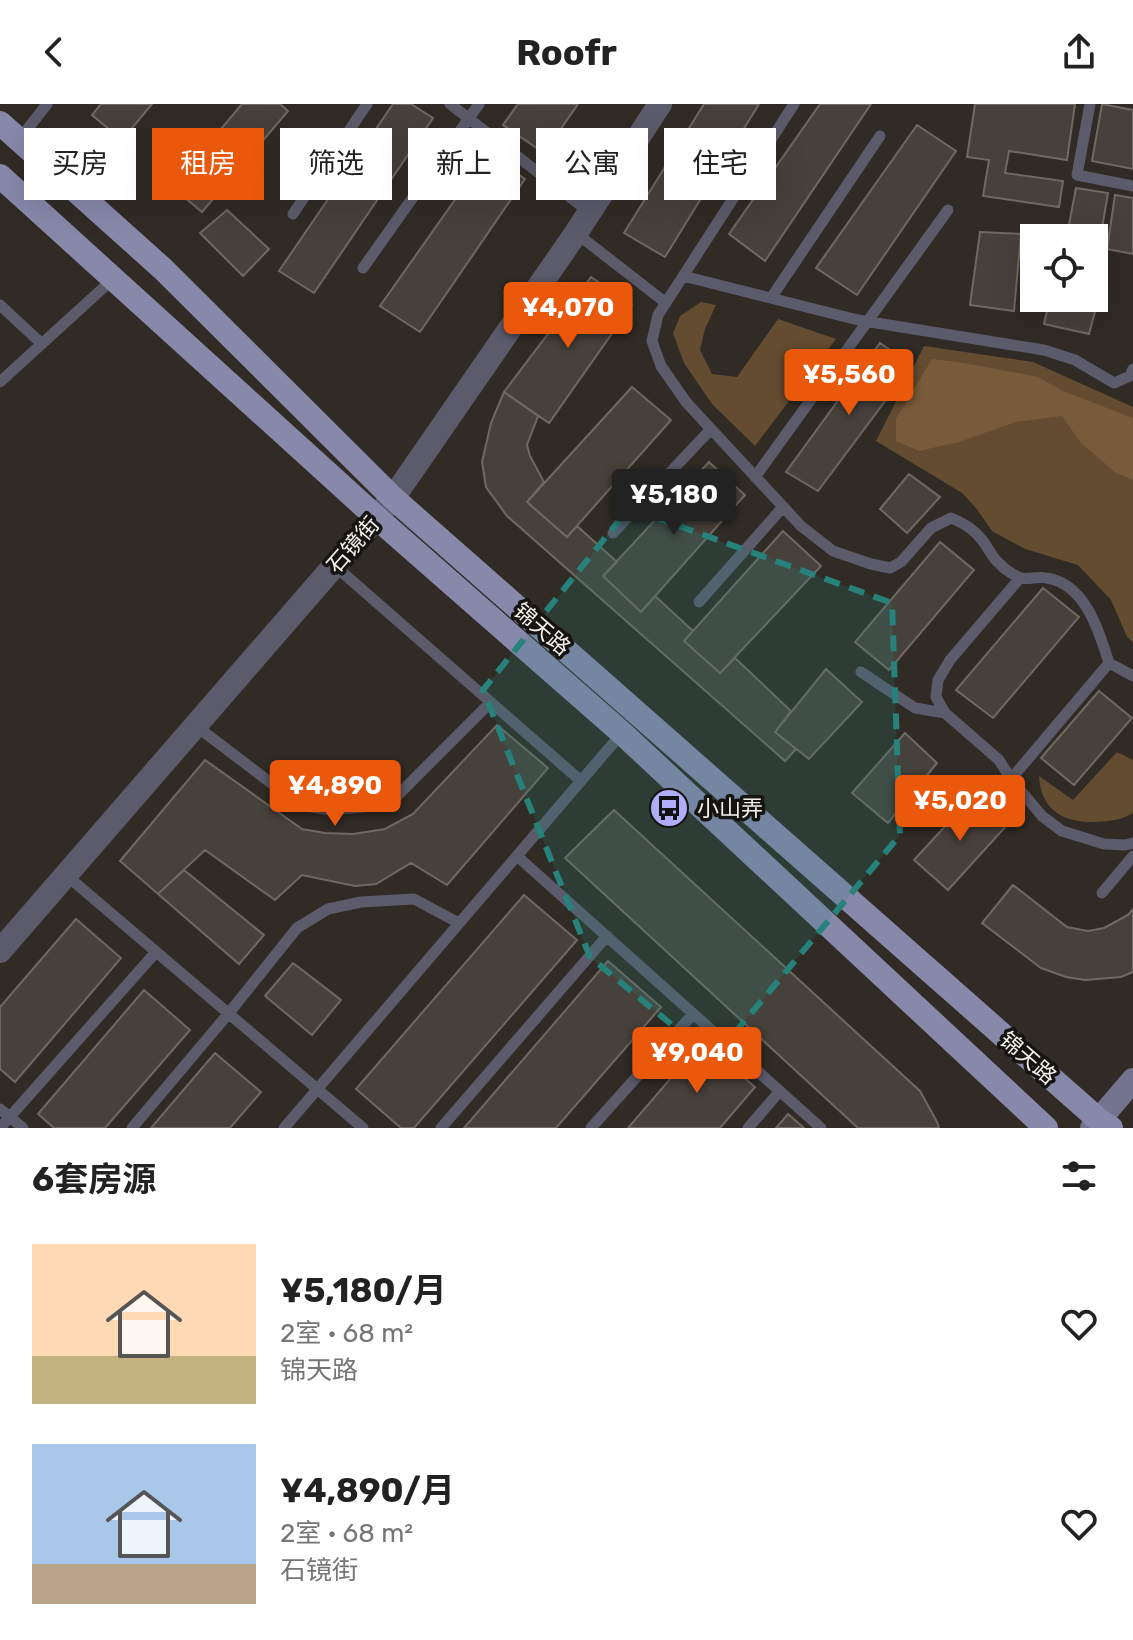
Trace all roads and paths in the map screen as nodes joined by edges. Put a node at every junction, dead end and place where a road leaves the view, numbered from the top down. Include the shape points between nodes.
1 (47, 104) edge
2 (367, 104) edge
3 (450, 104) edge
4 (479, 104) edge
5 (660, 104) edge
6 (794, 104) edge
7 (1090, 104) edge
8 (469, 118) junction
9 (0, 123) edge
10 (880, 136) dead end
11 (19, 140) junction
12 (0, 176) edge
13 (1133, 186) edge
14 (948, 210) dead end
15 (293, 214) dead end
16 (582, 223) junction
17 (363, 268) dead end
18 (683, 276) junction
19 (113, 278) junction
20 (771, 298) junction
21 (666, 303) junction
22 (0, 305) edge
23 (869, 322) junction
24 (42, 344) junction
25 (1133, 369) edge
26 (0, 382) edge
27 (711, 429) junction
28 (755, 477) junction
29 (393, 498) junction
30 (783, 507) junction
31 (377, 518) junction
32 (613, 533) dead end
33 (335, 566) junction
34 (1020, 578) junction
35 (699, 602) dead end
36 (1109, 663) junction
37 (861, 672) dead end
38 (1133, 676) edge
39 (491, 702) junction
40 (945, 713) junction
41 (196, 726) junction
42 (622, 733) junction
43 (1011, 779) junction
44 (581, 781) junction
45 (1133, 843) edge
46 (517, 856) junction
47 (1133, 856) edge
48 (66, 875) junction
49 (1102, 893) dead end
50 (459, 923) junction
51 (607, 936) junction
52 (0, 951) edge
53 (156, 952) junction
54 (229, 1013) junction
55 (693, 1014) junction
56 (1133, 1080) edge
57 (317, 1089) junction
58 (780, 1091) junction
59 (5, 1113) edge
60 (1101, 1125) edge
61 (0, 1128) edge
62 (23, 1128) edge
63 (132, 1128) edge
64 (284, 1128) edge
65 (363, 1128) edge
66 (441, 1128) edge
67 (591, 1128) edge
68 (748, 1128) edge
69 (821, 1128) edge
70 (1046, 1128) edge

1 - 11 lane
2 - 15 lane
3 - 8 lane
4 - 8 lane
5 - 16 street, 石镜街
6 - 18 lane
7 - 13 lane via 1077,175
8 - 16 lane
8 - 17 lane
9 - 11 main road, 锦天路
10 - 20 lane
11 - 29 main road, 锦天路 via 163,269
12 - 19 main road, 锦天路
14 - 23 lane
16 - 21 lane
16 - 29 street, 石镜街
18 - 20 lane
18 - 21 lane
19 - 24 lane
19 - 31 main road, 锦天路
20 - 23 lane
21 - 27 lane via 652,341 661,366
22 - 24 lane
23 - 25 lane via 1044,350 1075,360 1114,383
23 - 28 lane
24 - 26 lane
27 - 28 lane
27 - 32 lane
28 - 30 lane
29 - 31 street, 石镜街
29 - 60 main road, 锦天路
30 - 34 lane via 833,551 890,568 931,528 951,518 968,525 997,563
30 - 35 lane
31 - 33 street, 石镜街
31 - 42 main road, 锦天路
33 - 39 lane
33 - 41 street, 石镜街
34 - 36 lane via 1055,579 1074,591 1100,634
34 - 40 lane via 938,680 936,697
36 - 38 lane
36 - 43 lane
37 - 40 lane via 915,708
39 - 41 lane via 397,796 330,810 300,805
39 - 44 lane
40 - 43 lane via 999,760
41 - 48 street, 石镜街
42 - 44 lane
42 - 70 main road, 锦天路
43 - 45 lane via 1062,831 1104,844
44 - 46 lane
46 - 50 lane
46 - 51 lane
47 - 49 lane
48 - 52 street, 石镜街
48 - 53 lane
50 - 54 lane via 414,899 328,909 297,928
50 - 57 lane
51 - 55 lane
51 - 66 lane
53 - 54 lane
53 - 59 lane
54 - 57 lane
54 - 63 lane
55 - 58 lane
55 - 67 lane
56 - 60 main road
57 - 64 lane
57 - 65 lane
58 - 68 lane
58 - 69 lane
59 - 61 lane
59 - 62 lane

